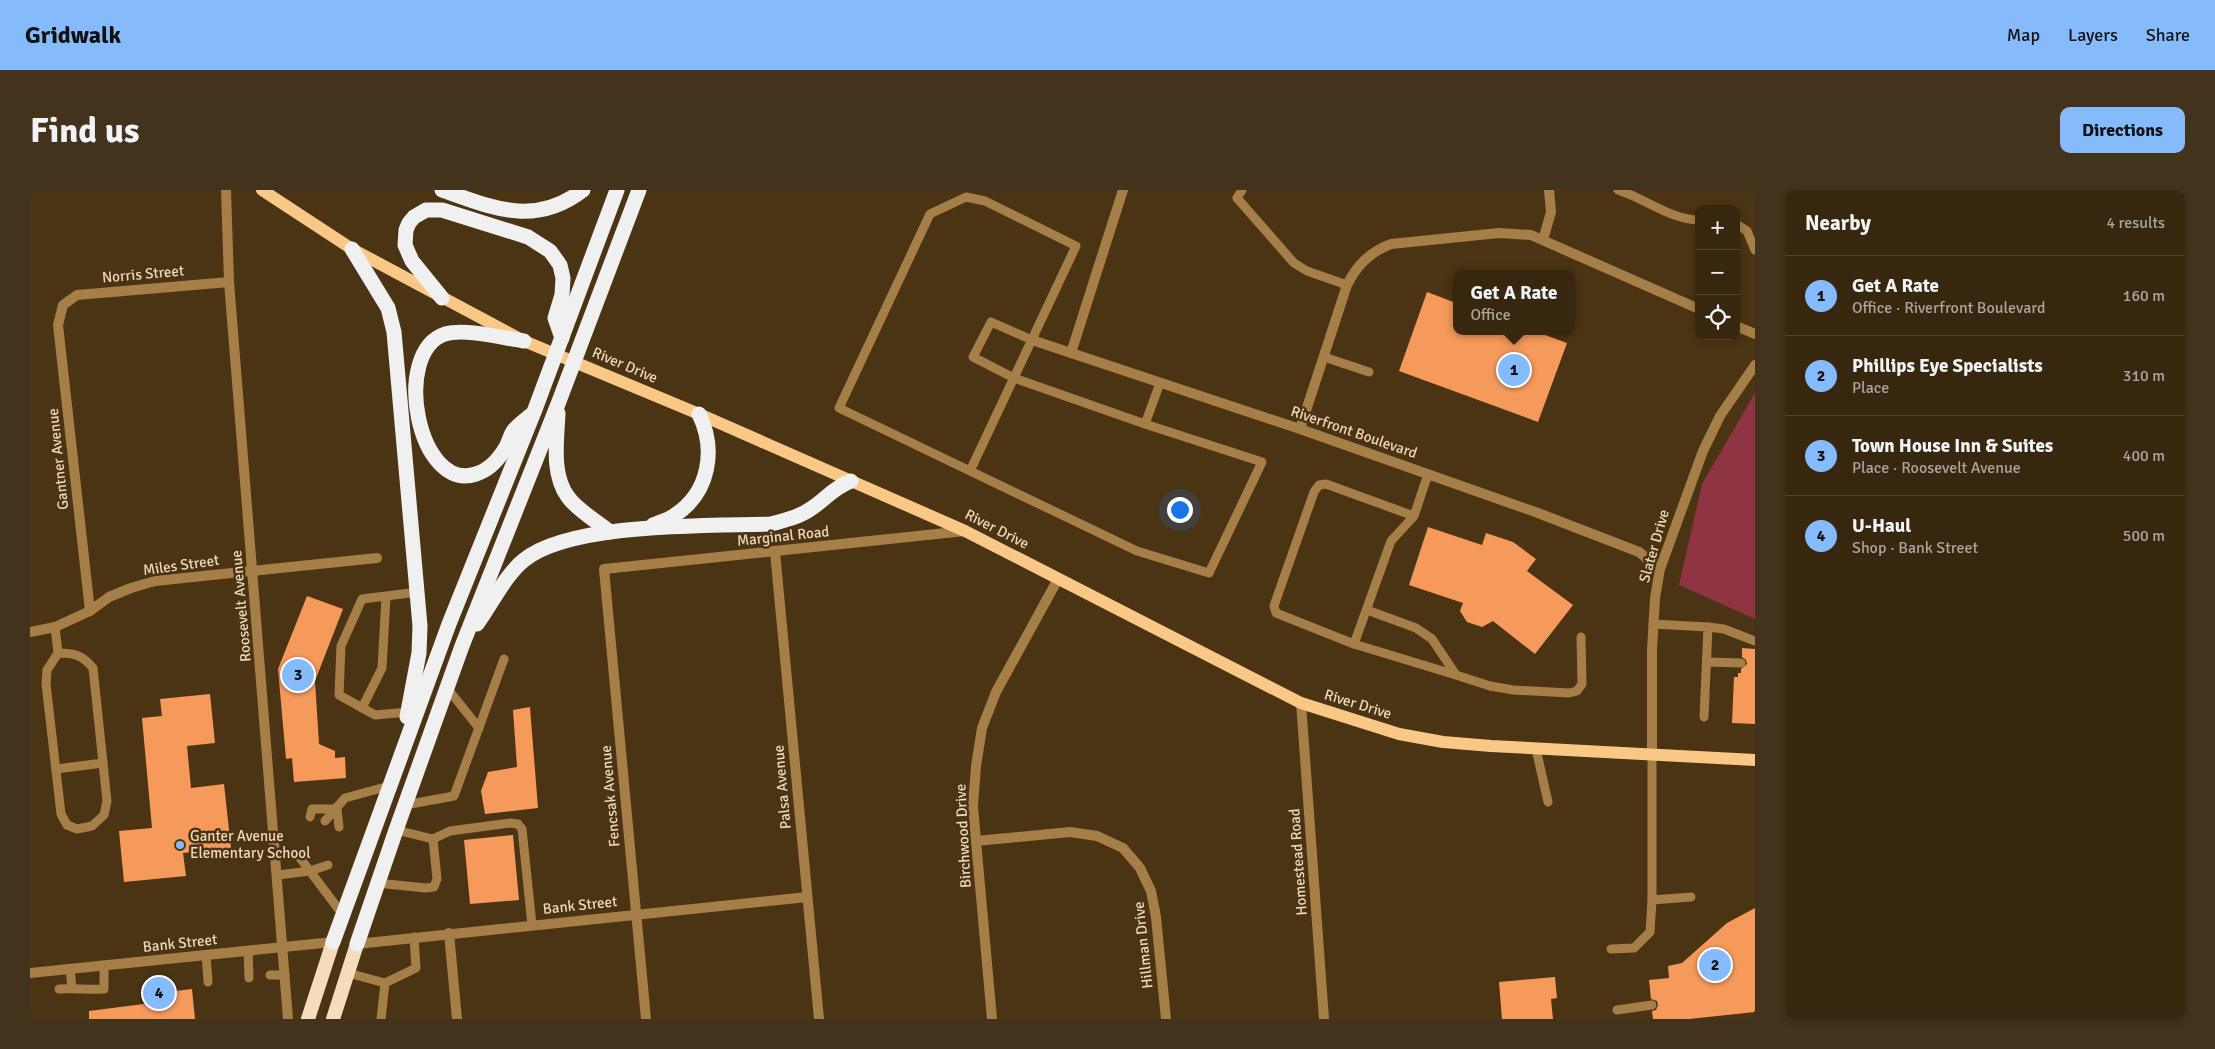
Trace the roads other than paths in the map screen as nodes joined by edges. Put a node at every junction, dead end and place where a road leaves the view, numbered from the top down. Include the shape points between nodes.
1 (226, 190) edge
2 (262, 190) edge
3 (442, 190) edge
4 (583, 190) edge
5 (617, 190) edge
6 (639, 190) edge
7 (1123, 190) edge
8 (1242, 190) edge
9 (1549, 190) edge
10 (1618, 190) edge
11 (1695, 220) edge
12 (1740, 227) edge
13 (1543, 240) junction
14 (352, 249) junction
15 (1755, 250) edge
16 (229, 282) junction
17 (1347, 285) junction
18 (442, 298) junction
19 (63, 305) joint
20 (1695, 307) edge
21 (1740, 328) edge
22 (1755, 334) edge
23 (562, 338) junction
24 (1032, 340) junction
25 (524, 341) junction
26 (1071, 353) junction
27 (1324, 357) junction
28 (1755, 365) edge
29 (1369, 372) dead end
30 (1014, 378) junction
31 (1160, 382) junction
32 (558, 404) junction
33 (534, 412) junction
34 (699, 414) junction
35 (1145, 424) junction
36 (1300, 430) junction
37 (970, 471) junction
38 (1428, 474) junction
39 (851, 481) junction
40 (1414, 516) junction
41 (642, 529) junction
42 (965, 531) junction
43 (610, 532) junction
44 (775, 552) junction
45 (377, 558) dead end
46 (1660, 569) junction
47 (604, 570) joint
48 (253, 571) junction
49 (1058, 579) junction
50 (418, 592) junction
51 (386, 597) junction
52 (1367, 610) junction
53 (90, 611) junction
54 (1653, 624) junction
55 (1708, 627) junction
56 (55, 628) junction
57 (30, 632) edge
58 (1580, 637) dead end
59 (1755, 641) edge
60 (1354, 644) junction
61 (462, 646) junction
62 (58, 652) junction
63 (504, 659) dead end
64 (1707, 662) junction
65 (1742, 663) dead end
66 (1456, 675) junction
67 (447, 688) junction
68 (1301, 703) junction
69 (362, 708) junction
70 (408, 712) junction
71 (1704, 717) dead end
72 (479, 728) junction
73 (405, 744) junction
74 (1536, 749) junction
75 (1652, 754) junction
76 (1755, 760) edge
77 (103, 763) junction
78 (56, 769) junction
79 (389, 786) junction
80 (1548, 802) dead end
81 (405, 805) junction
82 (336, 809) junction
83 (310, 817) dead end
84 (326, 821) dead end
85 (339, 827) dead end
86 (396, 830) junction
87 (433, 839) junction
88 (976, 841) junction
89 (297, 854) dead end
90 (312, 859) dead end
91 (328, 865) dead end
92 (310, 871) junction
93 (278, 875) junction
94 (378, 883) junction
95 (807, 897) junction
96 (1691, 897) dead end
97 (1652, 900) junction
98 (636, 914) junction
99 (343, 915) junction
100 (532, 925) junction
101 (449, 933) junction
102 (414, 938) junction
103 (334, 942) junction
104 (357, 944) junction
105 (284, 948) junction
106 (1611, 949) dead end
107 (248, 951) junction
108 (206, 955) junction
109 (104, 965) junction
110 (70, 969) junction
111 (30, 972) edge
112 (348, 973) junction
113 (285, 975) junction
114 (270, 976) dead end
115 (249, 978) dead end
116 (208, 982) dead end
117 (385, 983) junction
118 (72, 988) junction
119 (59, 989) dead end
120 (1652, 1006) dead end
121 (1617, 1010) dead end
122 (288, 1019) edge
123 (308, 1019) edge
124 (333, 1019) edge
125 (381, 1019) edge
126 (456, 1019) edge
127 (646, 1019) edge
128 (819, 1019) edge
129 (992, 1019) edge
130 (1166, 1019) edge
131 (1324, 1019) edge

1 - 16 street, Roosevelt Avenue
2 - 14 main road, River Drive
3 - 4 highway via 498,209 526,211 560,204
5 - 23 highway
6 - 32 highway
7 - 26 street
8 - 17 lane via 1237,198 1294,263
9 - 13 street via 1551,212
10 - 11 lane via 1686,220
12 - 15 lane via 1747,231
13 - 17 street via 1531,235 1499,233 1391,244 1362,261
13 - 20 street
14 - 18 main road, River Drive
14 - 50 highway via 388,308 394,332
16 - 19 street, Norris Street via 77,295
16 - 48 street, Roosevelt Avenue
17 - 27 street
18 - 23 highway via 412,261 405,245 409,223 426,210 442,210 528,237 550,251 560,265 563,278 555,318
18 - 25 main road, River Drive
19 - 53 street, Gantner Avenue via 58,325
21 - 22 street
23 - 33 highway
24 - 26 street, Riverfront Boulevard
24 - 30 lane
24 - 30 lane via 991,322 973,357
24 - 37 lane via 1076,246 985,201 966,197 930,214 839,408
25 - 33 highway via 470,333 439,337 428,347 420,362 416,384 417,409 422,433 433,456 443,468 464,476 477,474 491,466 506,446 512,431
25 - 34 main road, River Drive
26 - 31 street, Riverfront Boulevard
27 - 29 lane
27 - 36 street
28 - 46 street, Slater Drive via 1720,416 1702,451
30 - 35 lane
30 - 37 lane
31 - 35 lane
31 - 36 street, Riverfront Boulevard
32 - 43 highway via 560,483 569,499
32 - 61 highway
33 - 73 highway
34 - 39 main road, River Drive
34 - 41 highway via 707,430 709,446 701,484 686,506 674,516
35 - 37 lane via 1262,462 1209,573 1137,551
36 - 38 street, Riverfront Boulevard
38 - 40 lane
38 - 46 street, Riverfront Boulevard via 1639,552
39 - 41 highway via 837,486 812,508 771,524
39 - 42 main road, River Drive
40 - 52 lane via 1392,541
40 - 60 lane via 1326,484 1319,485 1314,492 1274,611
41 - 43 highway
42 - 44 street, Marginal Road
42 - 49 main road, River Drive
43 - 61 highway via 562,542 523,560
44 - 47 street, Marginal Road
44 - 95 street, Palsa Avenue
45 - 48 street, Miles Street
46 - 54 street, Slater Drive
47 - 98 street, Fencsak Avenue
48 - 53 street, Miles Street via 155,581 109,597
48 - 93 street, Roosevelt Avenue
49 - 68 main road, River Drive
49 - 88 street, Birchwood Drive via 996,692 982,728 976,766
50 - 51 lane
50 - 70 highway via 418,653
51 - 69 lane via 382,668
51 - 69 lane via 362,599 341,646 339,695
52 - 60 lane
52 - 66 lane via 1416,628 1432,639
53 - 56 street, Miles Street
54 - 55 lane
54 - 75 street, Slater Drive
55 - 59 lane via 1724,629
55 - 64 lane
56 - 57 street, Miles Street
56 - 62 lane
58 - 66 lane via 1582,684 1577,691 1513,690
60 - 66 lane
61 - 67 highway
62 - 77 lane via 85,658 93,668
62 - 78 lane via 47,670 46,684
63 - 72 lane
64 - 65 lane
64 - 71 lane
67 - 72 lane
67 - 81 highway
68 - 74 main road, River Drive via 1399,734 1443,742
68 - 131 street, Homestead Road
69 - 70 lane via 375,715
70 - 73 highway
72 - 81 lane via 454,796
73 - 79 highway
74 - 75 main road, River Drive
74 - 80 lane
75 - 76 main road, River Drive
75 - 97 lane
77 - 78 lane
77 - 78 lane via 107,801 104,815 92,826 77,828 67,825 61,814
79 - 82 lane via 345,798
79 - 99 highway
81 - 86 highway
82 - 83 lane via 312,810
82 - 84 lane
82 - 85 lane
86 - 87 lane
86 - 94 highway
87 - 94 lane via 437,878 434,886
87 - 100 lane via 450,831 518,824 522,829
88 - 129 street, Birchwood Drive
88 - 130 street, Hillman Drive via 1070,832 1097,836 1123,848 1140,868 1152,891
89 - 92 lane
90 - 92 lane
91 - 92 lane
92 - 93 lane
92 - 99 lane
93 - 105 street, Roosevelt Avenue
94 - 104 highway
95 - 98 street, Bank Street
95 - 128 street, Palsa Avenue
96 - 97 lane
97 - 106 lane via 1650,932 1634,948
98 - 100 street, Bank Street
98 - 127 street, Fencsak Avenue
99 - 103 highway
100 - 101 street, Bank Street
101 - 102 street, Bank Street
101 - 126 street
102 - 104 street, Bank Street
102 - 117 lane via 416,968
103 - 105 street, Bank Street
103 - 123 highway
104 - 112 highway
105 - 107 street, Bank Street
105 - 113 street, Roosevelt Avenue
107 - 108 street, Bank Street
107 - 115 lane
108 - 109 street, Bank Street
108 - 116 lane
109 - 110 street, Bank Street
109 - 118 lane via 104,989 83,991
110 - 111 street, Bank Street
110 - 118 lane
112 - 117 lane
112 - 124 highway
113 - 114 lane
113 - 122 street, Roosevelt Avenue
117 - 125 lane
118 - 119 lane
120 - 121 lane

